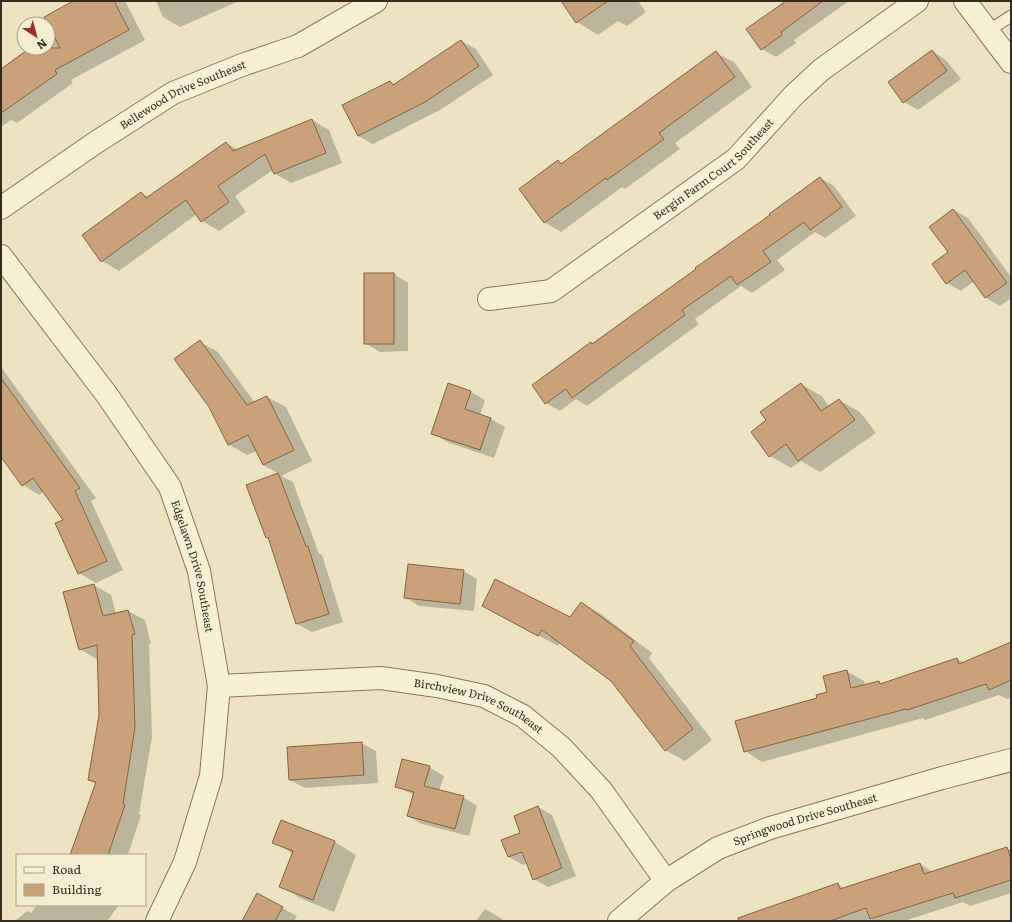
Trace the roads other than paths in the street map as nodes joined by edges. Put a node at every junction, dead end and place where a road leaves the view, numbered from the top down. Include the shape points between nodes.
1 (376, 1) edge
2 (917, 1) edge
3 (965, 1) edge
4 (1011, 16) edge
5 (988, 31) junction
6 (1011, 62) edge
7 (1, 208) edge
8 (1, 256) edge
9 (489, 299) dead end
10 (219, 686) junction
11 (1011, 760) edge
12 (666, 881) junction
13 (157, 921) edge
14 (619, 921) edge

1 - 7 street, Bellewood Drive Southeast via 298,46 173,93
2 - 9 street, Bergin Farm Court Southeast via 821,70 794,95 736,159 551,291
3 - 5 street
4 - 5 lane
5 - 6 street
8 - 10 street, Edgelawn Drive Southeast via 107,395 170,487 199,571
10 - 12 street, Birchview Drive Southeast via 381,678 484,696 523,716 561,747 602,790
10 - 13 street, Edgelawn Drive Southeast via 211,776 185,862
11 - 12 street, Springwood Drive Southeast via 770,828 718,848
12 - 14 street, Springwood Drive Southeast

